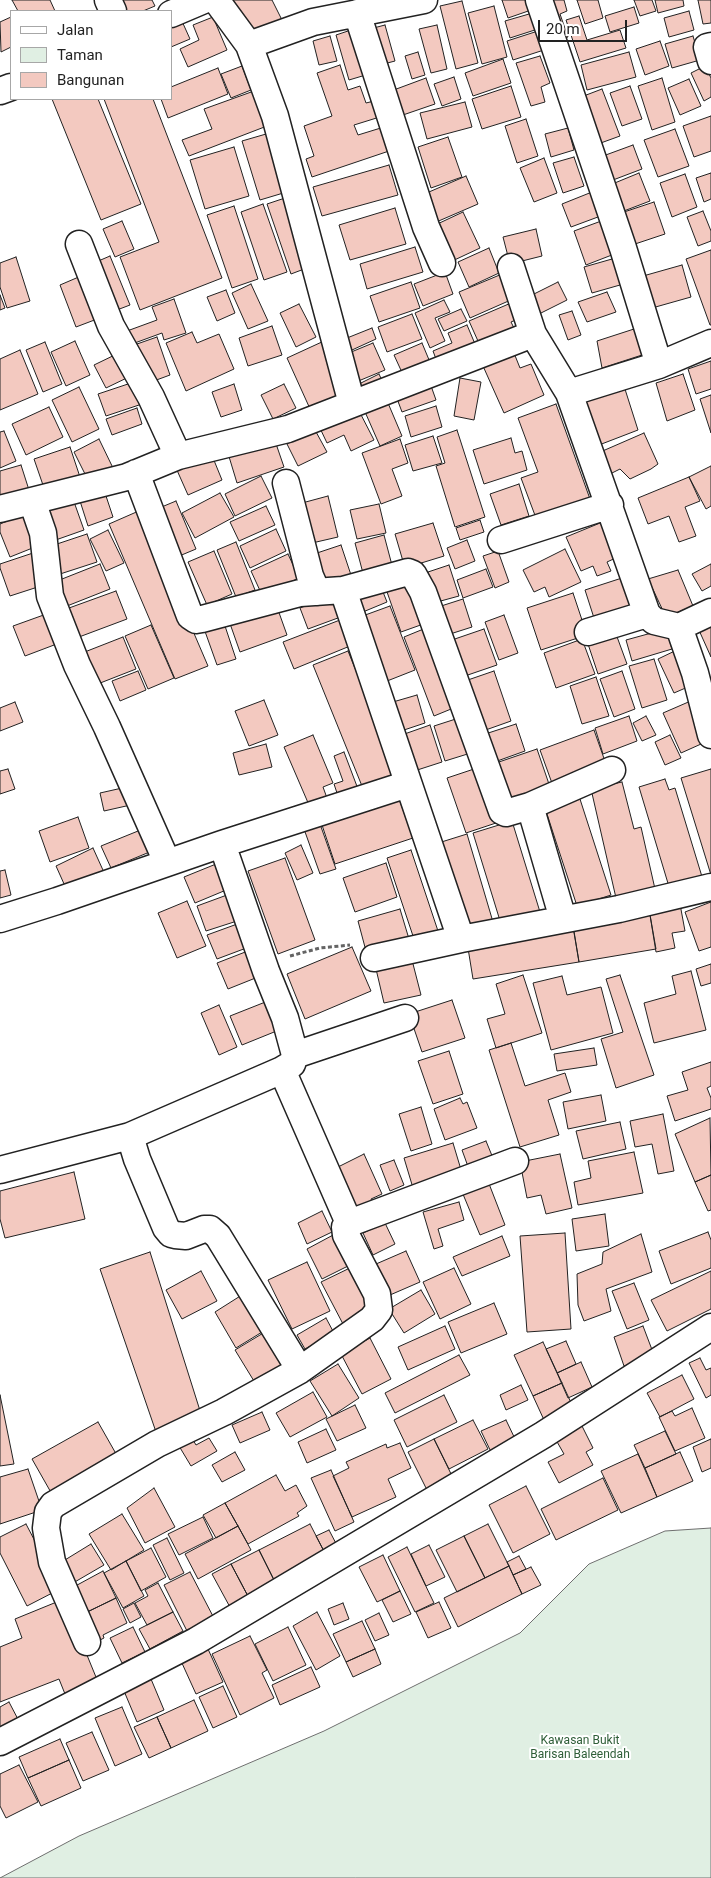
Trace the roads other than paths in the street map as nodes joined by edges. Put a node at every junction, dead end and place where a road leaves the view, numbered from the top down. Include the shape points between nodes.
1 (204, 0) edge
2 (216, 0) edge
3 (424, 0) edge
4 (539, 0) edge
5 (172, 14) edge
6 (357, 14) junction
7 (249, 45) junction
8 (711, 46) edge
9 (711, 61) edge
10 (79, 244) dead end
11 (442, 263) dead end
12 (511, 267) dead end
13 (533, 334) junction
14 (711, 343) edge
15 (659, 365) junction
16 (569, 393) junction
17 (352, 404) junction
18 (178, 456) junction
19 (136, 473) junction
20 (286, 483) dead end
21 (32, 501) junction
22 (610, 505) junction
23 (0, 509) edge
24 (500, 540) dead end
25 (343, 590) junction
26 (317, 592) junction
27 (711, 612) edge
28 (647, 614) junction
29 (679, 627) junction
30 (588, 632) dead end
31 (711, 735) edge
32 (612, 770) dead end
33 (408, 784) junction
34 (530, 806) junction
35 (222, 844) junction
36 (167, 862) junction
37 (711, 887) edge
38 (0, 919) edge
39 (564, 919) junction
40 (460, 939) junction
41 (374, 958) road end
42 (405, 1018) dead end
43 (289, 1063) junction
44 (130, 1136) junction
45 (515, 1161) dead end
46 (0, 1170) edge
47 (349, 1223) junction
48 (711, 1327) edge
49 (300, 1370) junction
50 (87, 1642) dead end
51 (0, 1742) edge

1 - 5 street
2 - 7 street
3 - 6 street
4 - 15 street
6 - 7 street via 313,22
6 - 11 street via 426,227
7 - 17 street via 275,116
8 - 9 street via 707,47
10 - 18 street via 110,326 151,397
12 - 13 street
13 - 16 street
13 - 17 street
14 - 15 street
15 - 16 street
16 - 22 street
17 - 18 street via 288,428
18 - 19 street
19 - 21 street
19 - 26 street via 190,616 196,620 300,593
20 - 26 street
21 - 23 street
21 - 36 street via 42,533 50,596 77,665
22 - 24 street
22 - 28 street
25 - 26 street
25 - 33 street
25 - 34 street via 402,573 413,574 423,592 499,806 506,813
27 - 29 street
28 - 29 street via 654,621
28 - 30 street
29 - 31 street
32 - 34 street
33 - 35 street
33 - 40 street
34 - 39 street
35 - 36 street
35 - 43 street via 285,1018
36 - 38 street
37 - 39 street
39 - 40 street
40 - 41 street
42 - 43 street
43 - 44 street
43 - 47 street
44 - 46 street
44 - 49 street via 166,1228 171,1234 181,1236 210,1229 218,1236
45 - 47 street
47 - 49 street via 345,1227 346,1235 377,1294 379,1310 372,1319
48 - 51 street via 543,1435 196,1641
49 - 50 street via 157,1444 53,1505 48,1512 46,1528 52,1562

